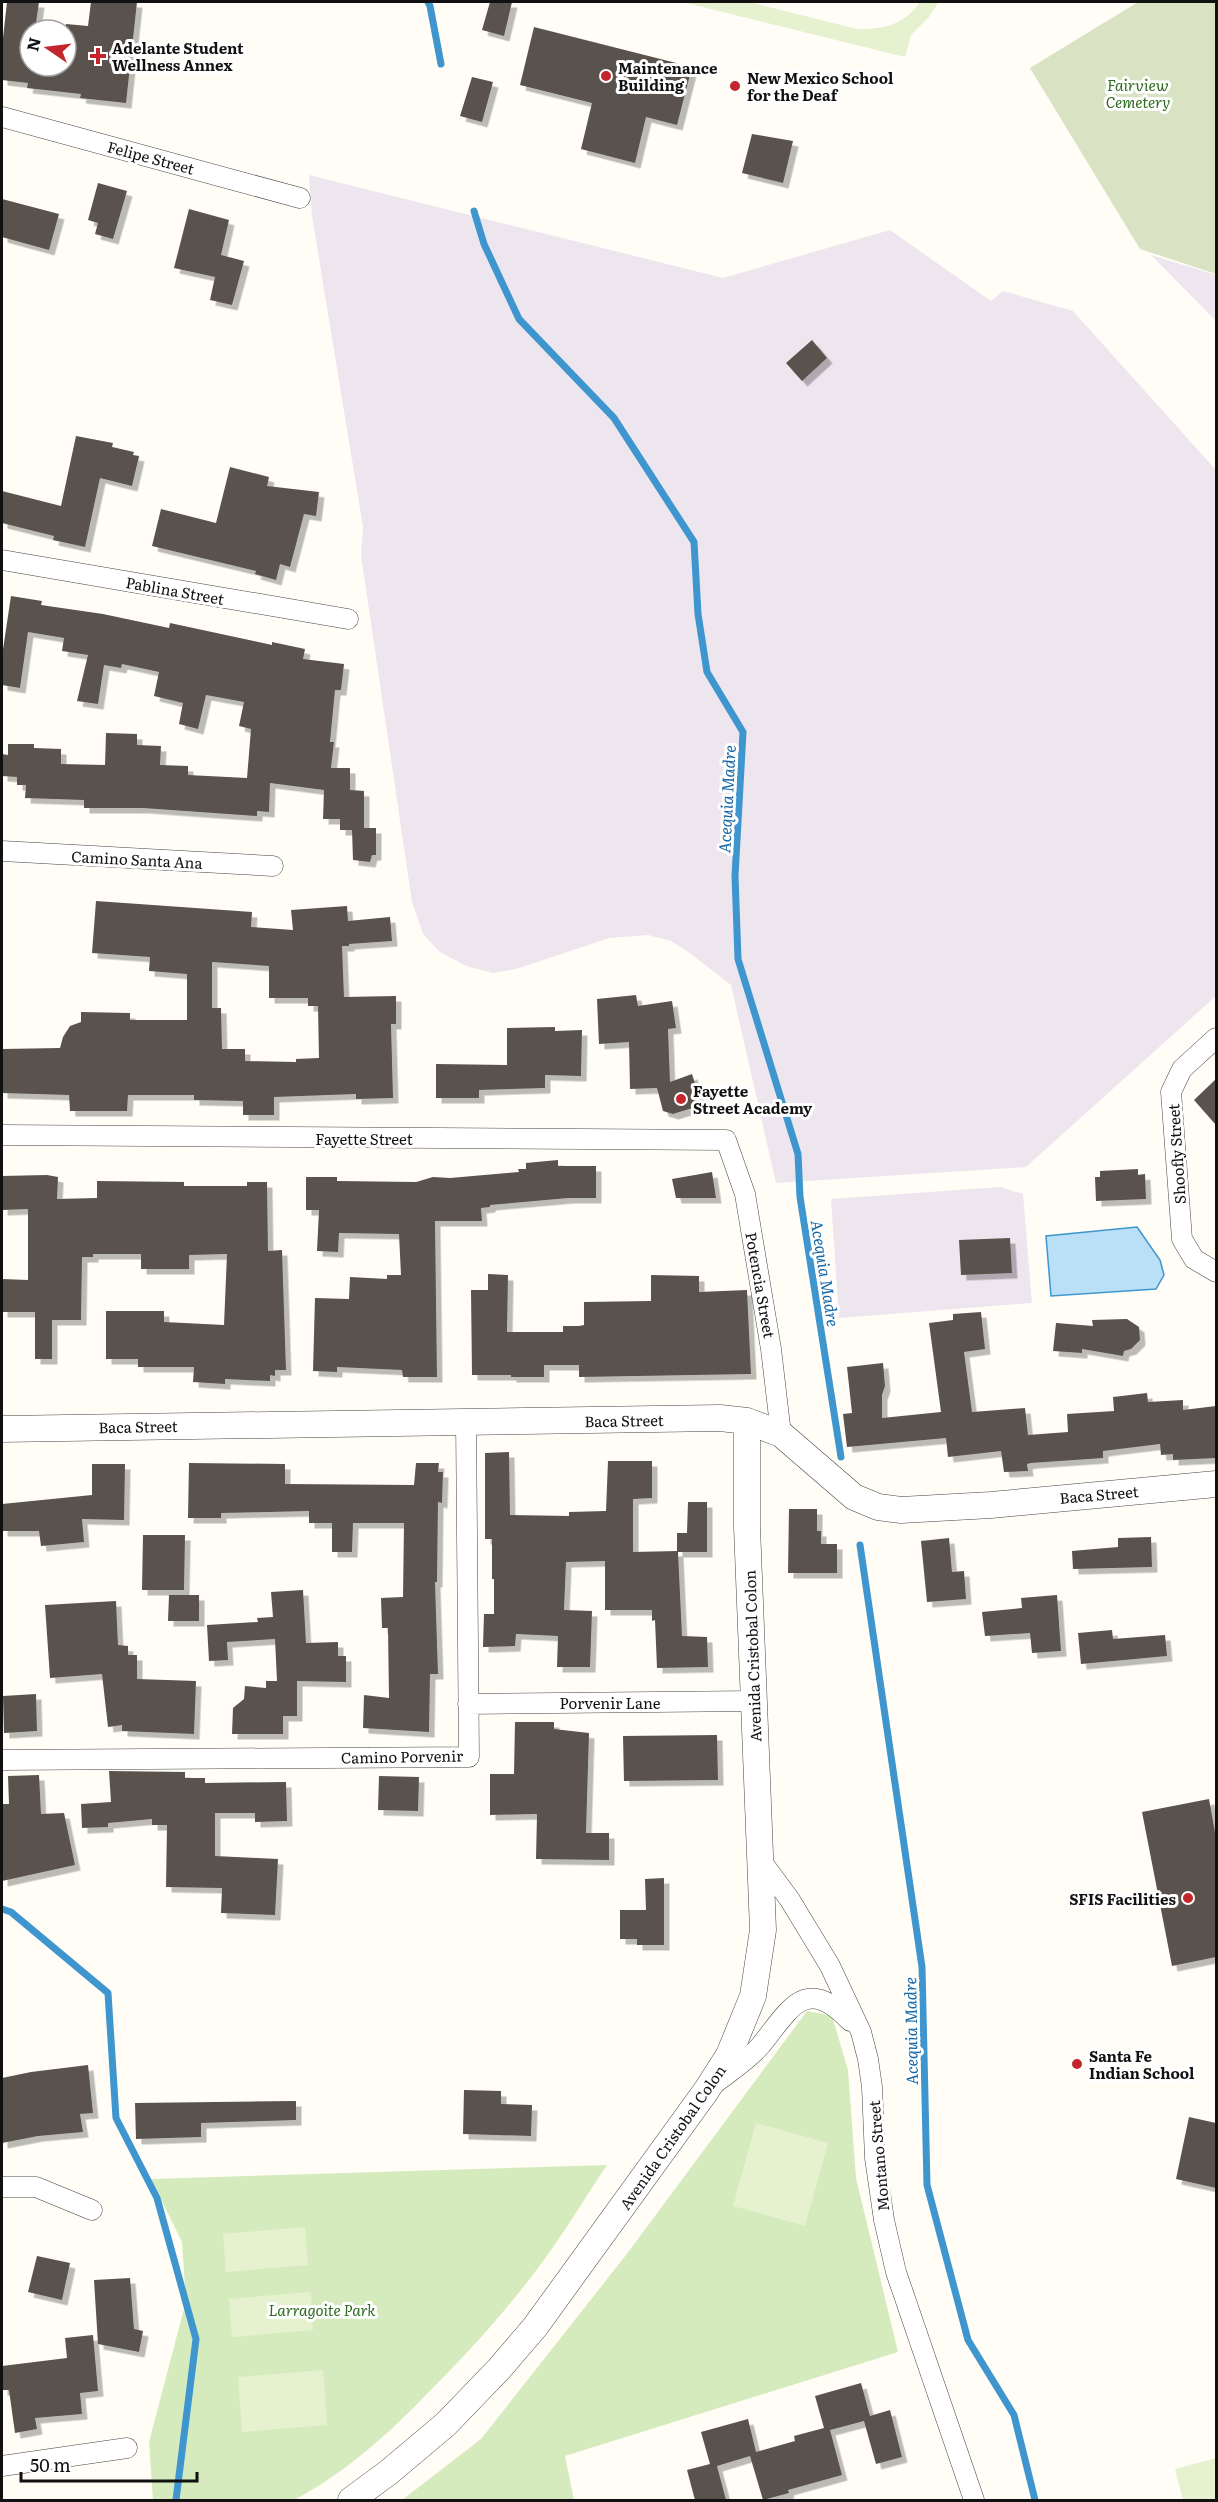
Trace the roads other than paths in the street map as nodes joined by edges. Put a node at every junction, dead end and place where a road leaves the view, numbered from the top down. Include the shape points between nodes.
1 (2, 117) edge
2 (300, 198) dead end
3 (2, 560) edge
4 (348, 619) dead end
5 (2, 851) edge
6 (273, 866) dead end
7 (1216, 1038) edge
8 (2, 1135) edge
9 (726, 1140) joint
10 (1216, 1272) edge
11 (747, 1420) junction
12 (466, 1422) junction
13 (4, 1424) edge
14 (781, 1434) junction
15 (1216, 1484) edge
16 (753, 1701) junction
17 (468, 1704) junction
18 (2, 1760) edge
19 (762, 1862) junction
20 (861, 2032) junction
21 (706, 2091) junction
22 (2, 2187) edge
23 (92, 2210) dead end
24 (127, 2448) dead end
25 (2, 2466) edge
26 (351, 2500) edge
27 (974, 2500) edge

1 - 2 street, Felipe Street
3 - 4 street, Pablina Street
5 - 6 street, Camino Santa Ana
7 - 10 street, Shoofly Street via 1182,1069 1171,1092 1182,1239 1194,1259
8 - 9 street, Fayette Street
9 - 14 street, Potencia Street via 746,1194
11 - 12 street, Baca Street
11 - 14 street, Baca Street
11 - 16 street, Avenida Cristobal Colon
12 - 13 street, Baca Street
12 - 17 street, Camino Porvenir
14 - 15 street, Baca Street via 854,1497 878,1507 901,1510
16 - 17 street, Porvenir Lane
16 - 19 street, Avenida Cristobal Colon
17 - 18 street, Camino Porvenir via 469,1757
19 - 20 street, Montano Street via 830,1966
19 - 21 street, Avenida Cristobal Colon via 763,1930 753,1996 729,2055
20 - 21 street via 836,2005 824,1999 799,2001 759,2047
20 - 27 street, Montano Street via 872,2087 875,2158 894,2262
21 - 26 street, Avenida Cristobal Colon via 535,2327 499,2370 446,2424
22 - 23 street via 36,2187
24 - 25 street

